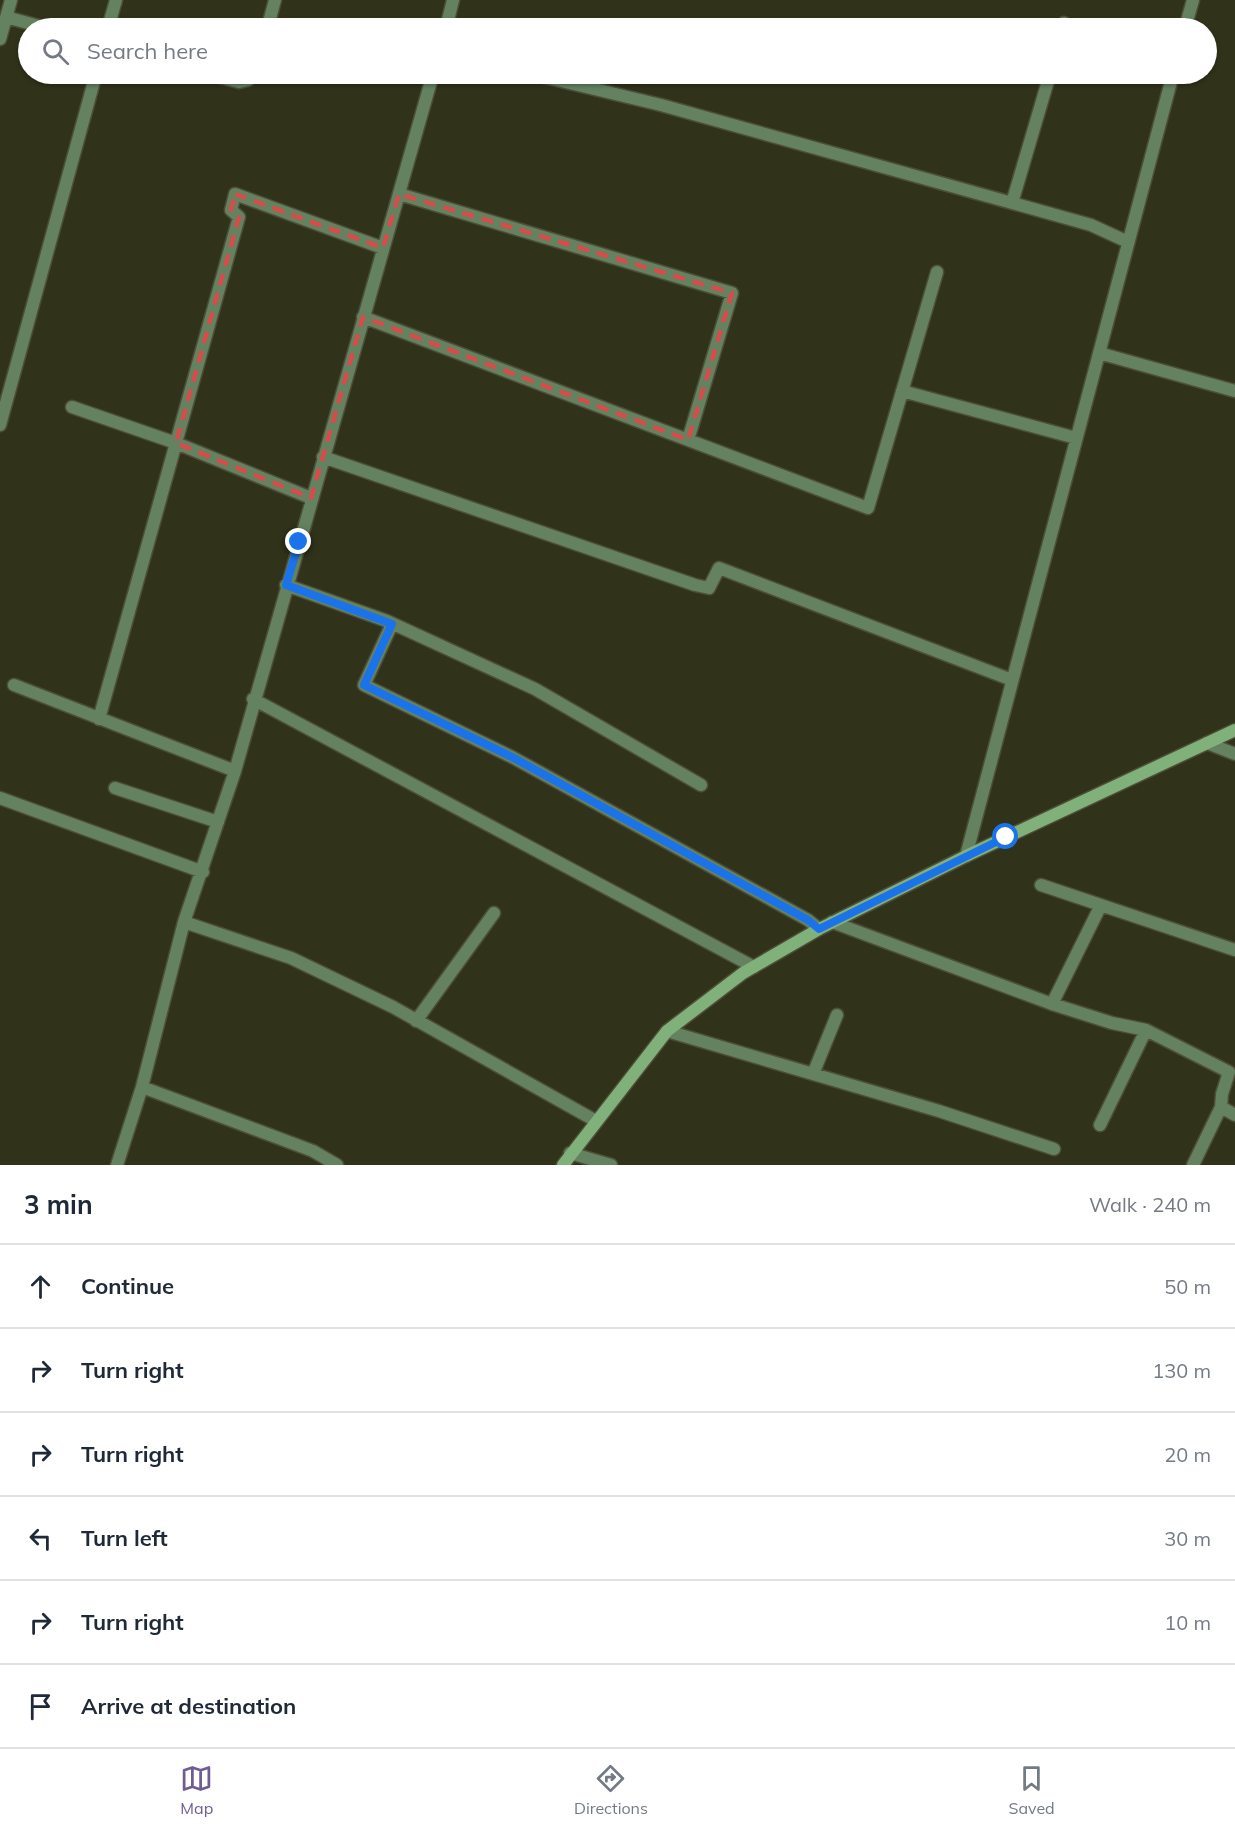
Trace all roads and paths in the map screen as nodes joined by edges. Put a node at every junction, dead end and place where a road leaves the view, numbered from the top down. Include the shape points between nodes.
1 (10, 0) edge
2 (116, 0) edge
3 (275, 0) edge
4 (453, 0) edge
5 (1193, 0) edge
6 (6, 17) junction
7 (111, 18) edge
8 (270, 18) edge
9 (448, 18) edge
10 (1188, 18) edge
11 (18, 20) edge
12 (0, 39) edge
13 (93, 84) edge
14 (428, 84) edge
15 (574, 84) edge
16 (1047, 84) edge
17 (1170, 84) edge
18 (399, 194) junction
19 (1012, 203) junction
20 (1128, 242) junction
21 (383, 248) junction
22 (937, 272) dead end
23 (363, 317) junction
24 (1099, 352) junction
25 (902, 391) junction
26 (1235, 391) edge
27 (72, 407) dead end
28 (0, 425) edge
29 (1076, 438) junction
30 (688, 440) junction
31 (176, 443) junction
32 (323, 457) junction
33 (311, 498) junction
34 (286, 585) junction
35 (392, 624) junction
36 (1012, 681) junction
37 (14, 685) dead end
38 (253, 699) junction
39 (99, 719) junction
40 (1235, 730) edge
41 (1207, 743) junction
42 (1235, 754) edge
43 (235, 771) junction
44 (701, 785) dead end
45 (115, 788) dead end
46 (0, 798) edge
47 (218, 822) junction
48 (966, 856) junction
49 (203, 872) junction
50 (1041, 885) dead end
51 (1101, 904) junction
52 (494, 913) dead end
53 (184, 922) junction
54 (832, 922) junction
55 (819, 929) junction
56 (1235, 950) edge
57 (754, 967) junction
58 (1052, 1004) junction
59 (837, 1015) dead end
60 (416, 1021) junction
61 (1146, 1030) junction
62 (667, 1031) junction
63 (813, 1074) junction
64 (142, 1087) junction
65 (1221, 1107) junction
66 (1235, 1114) edge
67 (596, 1121) junction
68 (1100, 1125) dead end
69 (1054, 1149) dead end
70 (570, 1153) junction
71 (117, 1165) edge
72 (337, 1165) edge
73 (563, 1165) edge
74 (611, 1165) edge
75 (1192, 1165) edge

1 - 6 street
2 - 7 street
3 - 8 street
4 - 9 street
5 - 10 street
6 - 11 street
6 - 12 street
13 - 28 street
14 - 18 street
15 - 19 street
16 - 19 street
17 - 20 street
18 - 21 street
18 - 30 street via 732,293
19 - 20 street via 1091,225
20 - 24 street
21 - 23 street
21 - 31 street via 235,194 231,210 239,217
22 - 25 street
23 - 30 street
23 - 32 street
24 - 26 street
24 - 29 street
25 - 29 street
25 - 30 street via 868,508
27 - 31 street
29 - 36 street
31 - 33 street
31 - 39 street
32 - 33 street
32 - 36 street via 709,588 719,568
33 - 34 street
34 - 35 street
34 - 38 street
35 - 44 street via 535,689
35 - 55 street via 364,685 512,757
36 - 48 street
37 - 39 street
38 - 43 street
38 - 57 street
39 - 43 street
40 - 41 street
41 - 42 street
41 - 48 street
43 - 47 street
45 - 47 street
46 - 49 street
47 - 49 street
48 - 54 street
49 - 53 street
50 - 51 street
51 - 56 street
51 - 58 street
52 - 60 street
53 - 60 street via 291,958
53 - 64 street
54 - 55 street
54 - 58 street
55 - 57 street
57 - 62 street
58 - 61 street
59 - 63 street
60 - 67 street
61 - 65 street via 1229,1072
61 - 68 street
62 - 63 street
62 - 67 street
63 - 69 street
64 - 71 street
64 - 72 street via 313,1151
65 - 66 street
65 - 75 street
67 - 70 street
70 - 73 street
70 - 74 street

